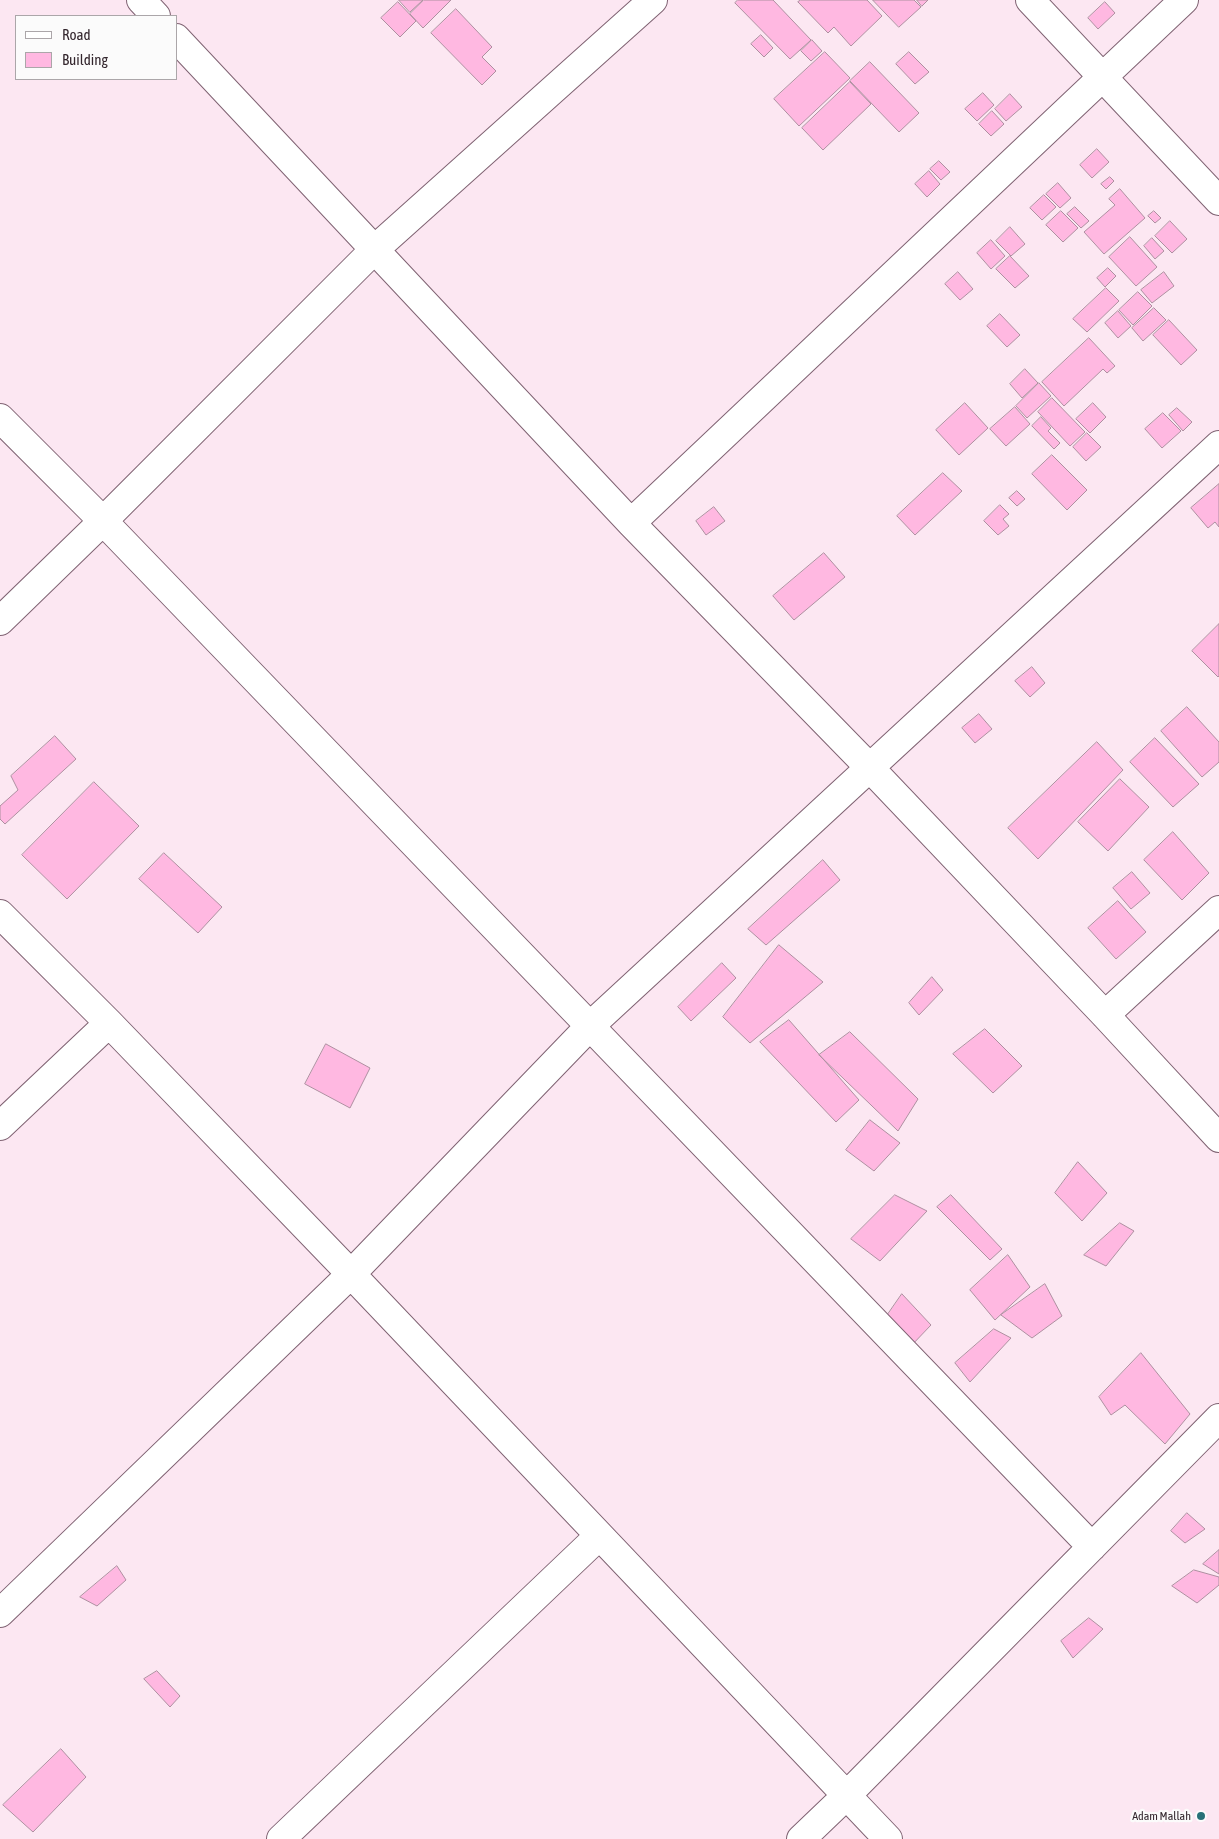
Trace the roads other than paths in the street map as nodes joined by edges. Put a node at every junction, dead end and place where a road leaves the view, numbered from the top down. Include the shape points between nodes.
1 (653, 0) edge
2 (1030, 0) edge
3 (1184, 0) edge
4 (178, 40) edge
5 (1102, 76) junction
6 (1219, 201) edge
7 (374, 250) junction
8 (0, 418) edge
9 (1219, 445) edge
10 (103, 521) junction
11 (631, 523) junction
12 (0, 621) edge
13 (870, 768) junction
14 (1219, 910) edge
15 (0, 914) edge
16 (1105, 1015) junction
17 (109, 1022) junction
18 (590, 1026) junction
19 (0, 1126) edge
20 (1219, 1138) edge
21 (352, 1274) junction
22 (1219, 1418) edge
23 (599, 1536) junction
24 (1092, 1547) junction
25 (0, 1613) edge
26 (847, 1795) junction
27 (281, 1839) edge
28 (801, 1839) edge
29 (888, 1839) edge

1 - 7 street
2 - 5 street
3 - 5 street
4 - 7 street
5 - 6 street
5 - 11 street
7 - 10 street
7 - 11 street
8 - 10 street
9 - 13 street
10 - 12 street
10 - 18 street
11 - 13 street
13 - 16 street
13 - 18 street
14 - 16 street
15 - 17 street
16 - 20 street
17 - 19 street
17 - 21 street
18 - 21 street
18 - 24 street
21 - 23 street
21 - 25 street
22 - 24 street
23 - 26 street
23 - 27 street
24 - 26 street
26 - 28 street
26 - 29 street

